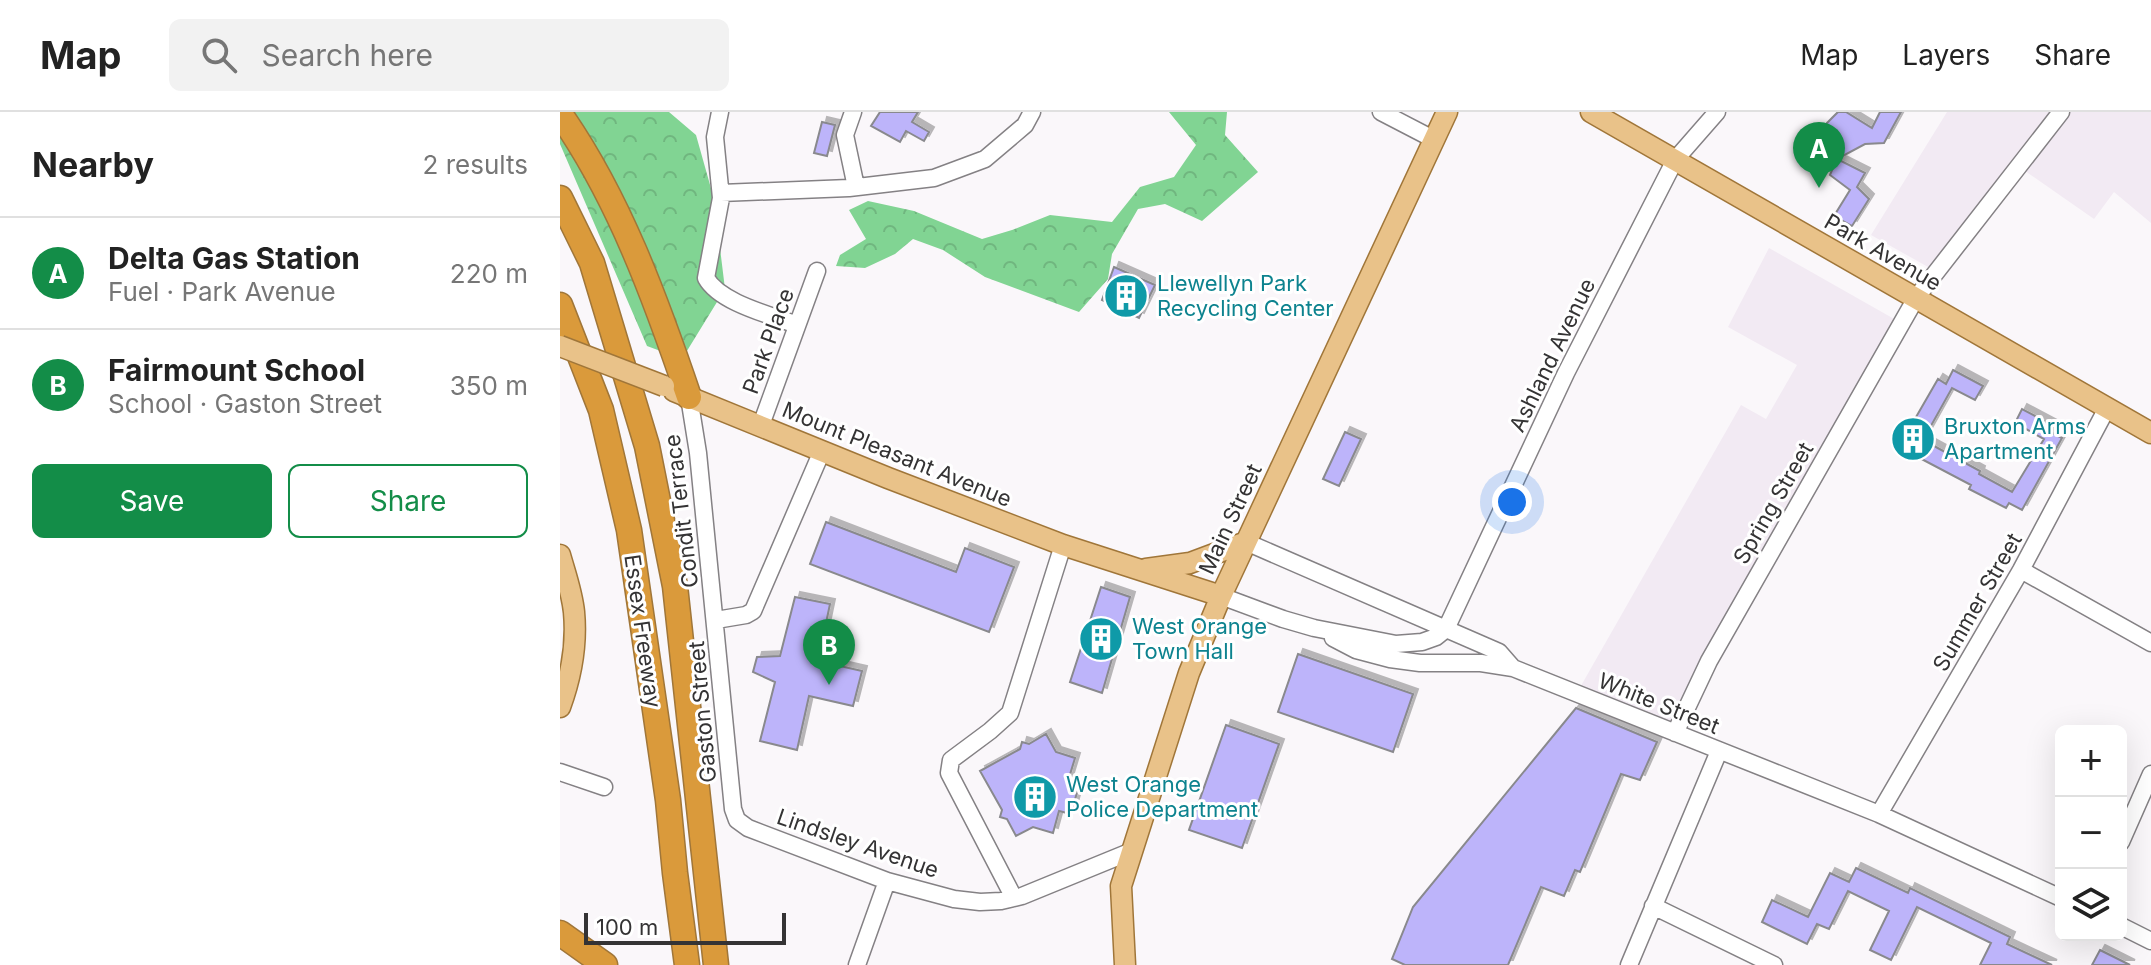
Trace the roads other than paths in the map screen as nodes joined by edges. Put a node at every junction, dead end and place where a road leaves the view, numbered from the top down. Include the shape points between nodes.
1 (720, 112) edge
2 (853, 112) edge
3 (1032, 112) edge
4 (1381, 112) edge
5 (1447, 112) edge
6 (1591, 112) edge
7 (1717, 112) edge
8 (2061, 112) edge
9 (560, 114) edge
10 (1435, 140) junction
11 (1675, 160) junction
12 (856, 187) junction
13 (721, 193) junction
14 (560, 198) edge
15 (817, 271) dead end
16 (1916, 298) junction
17 (560, 305) edge
18 (797, 325) junction
19 (560, 346) edge
20 (689, 397) junction
21 (2107, 408) junction
22 (761, 425) junction
23 (2151, 433) edge
24 (822, 451) junction
25 (1246, 542) junction
26 (1063, 545) junction
27 (560, 555) edge
28 (1141, 570) junction
29 (2021, 570) junction
30 (1221, 596) junction
31 (1411, 615) junction
32 (716, 620) junction
33 (1446, 629) junction
34 (2151, 643) edge
35 (1393, 652) junction
36 (1513, 668) junction
37 (560, 707) edge
38 (1675, 733) junction
39 (1719, 751) junction
40 (560, 772) edge
41 (2151, 774) edge
42 (604, 787) dead end
43 (1879, 814) junction
44 (737, 820) joint
45 (2127, 828) edge
46 (1132, 851) junction
47 (887, 881) junction
48 (2055, 895) edge
49 (1014, 898) junction
50 (1653, 906) junction
51 (2127, 929) edge
52 (560, 933) edge
53 (2151, 941) edge
54 (560, 957) edge
55 (586, 965) edge
56 (605, 965) edge
57 (687, 965) edge
58 (716, 965) edge
59 (857, 965) edge
60 (1125, 965) edge
61 (1629, 965) edge
62 (1774, 965) edge

1 - 13 street via 715,137
2 - 12 street via 845,135
3 - 12 street via 1025,125 985,159 934,178
4 - 10 street
5 - 10 main road, Main Street
6 - 11 main road, Park Avenue
7 - 11 street, Ashland Avenue
8 - 16 street, Spring Street
9 - 20 highway via 621,222
10 - 25 main road, Main Street
11 - 16 main road, Park Avenue
11 - 33 street, Ashland Avenue via 1566,373
12 - 13 street
13 - 18 street via 706,278 726,297
14 - 58 highway, Essex Freeway via 592,263 647,446 675,586
15 - 18 street, Park Place
16 - 21 main road, Park Avenue
16 - 38 street, Spring Street via 1709,661
17 - 57 highway, Essex Freeway via 601,410 629,530
18 - 22 street, Park Place
19 - 20 main road, Mount Pleasant Avenue, bridge
20 - 22 main road, Mount Pleasant Avenue
20 - 32 street, Condit Terrace
21 - 23 main road, Park Avenue
21 - 29 street, Summer Street
22 - 24 main road, Mount Pleasant Avenue
24 - 26 main road, Mount Pleasant Avenue
24 - 32 street, Gaston Street via 753,611
25 - 28 main road via 1190,563
25 - 30 main road, Main Street
25 - 31 street, White Street
26 - 28 main road, Mount Pleasant Avenue
26 - 49 street via 1010,713 951,760 949,773
27 - 37 main road via 574,612 568,685
28 - 30 main road, Mount Pleasant Avenue
29 - 34 street
29 - 43 street, Summer Street
30 - 35 street via 1314,628 1356,650
30 - 46 main road, Main Street via 1189,673
31 - 33 street, White Street
31 - 35 street
32 - 44 street, Gaston Street
33 - 35 street
33 - 36 street, White Street via 1499,652
35 - 36 street via 1420,663
36 - 38 street, White Street
38 - 39 street, White Street
39 - 43 street, White Street
39 - 50 street
40 - 42 street
41 - 45 street
43 - 48 street, White Street
44 - 47 street, Lindsley Avenue
46 - 49 street, Lindsley Avenue
46 - 60 main road, Main Street via 1121,886
47 - 49 street, Lindsley Avenue via 954,899
47 - 59 street
50 - 61 street
50 - 62 street
51 - 53 street
52 - 56 highway
54 - 55 highway

